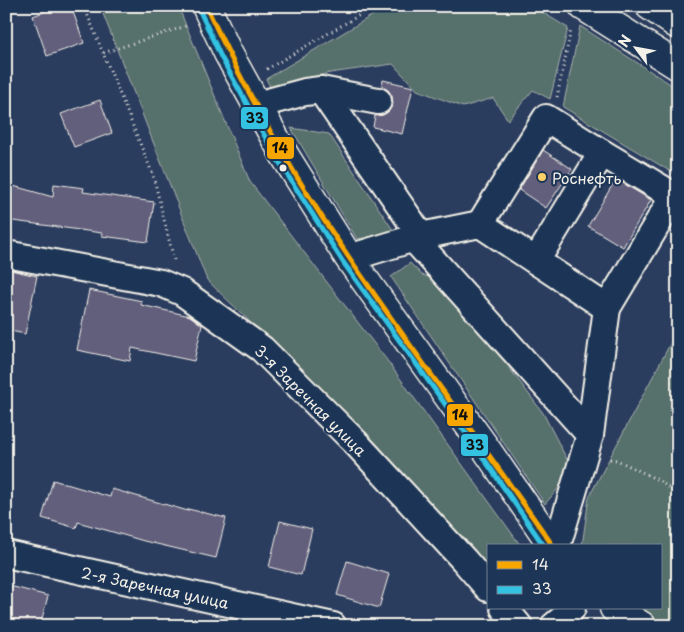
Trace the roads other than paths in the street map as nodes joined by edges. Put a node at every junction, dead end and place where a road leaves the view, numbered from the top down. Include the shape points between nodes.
1 (650, 6) edge
2 (200, 14) edge
3 (577, 16) edge
4 (678, 25) edge
5 (678, 66) edge
6 (321, 90) junction
7 (378, 101) dead end
8 (257, 106) junction
9 (602, 153) junction
10 (480, 224) junction
11 (417, 237) junction
12 (6, 254) edge
13 (349, 258) junction
14 (536, 261) junction
15 (606, 308) junction
16 (590, 435) junction
17 (552, 544) edge
18 (558, 544) edge
19 (6, 554) edge
20 (487, 587) edge
21 (506, 610) edge
22 (570, 610) edge
23 (617, 610) edge
24 (333, 626) edge
25 (519, 626) edge
26 (554, 626) edge
27 (642, 626) edge

1 - 4 main road
2 - 8 main road via 228,53
3 - 5 main road
6 - 7 street
6 - 8 street
6 - 11 street
8 - 13 main road
9 - 10 street via 546,118
9 - 14 street
9 - 15 street via 674,196
10 - 11 street
10 - 14 street
11 - 13 street
11 - 16 street
12 - 20 street, 3-я Заречная улица via 161,283 182,292 262,349 355,442
13 - 17 main road
14 - 15 street
15 - 16 street
16 - 18 street
19 - 24 street, 2-я Заречная улица
21 - 25 street
22 - 26 street
23 - 27 main road

